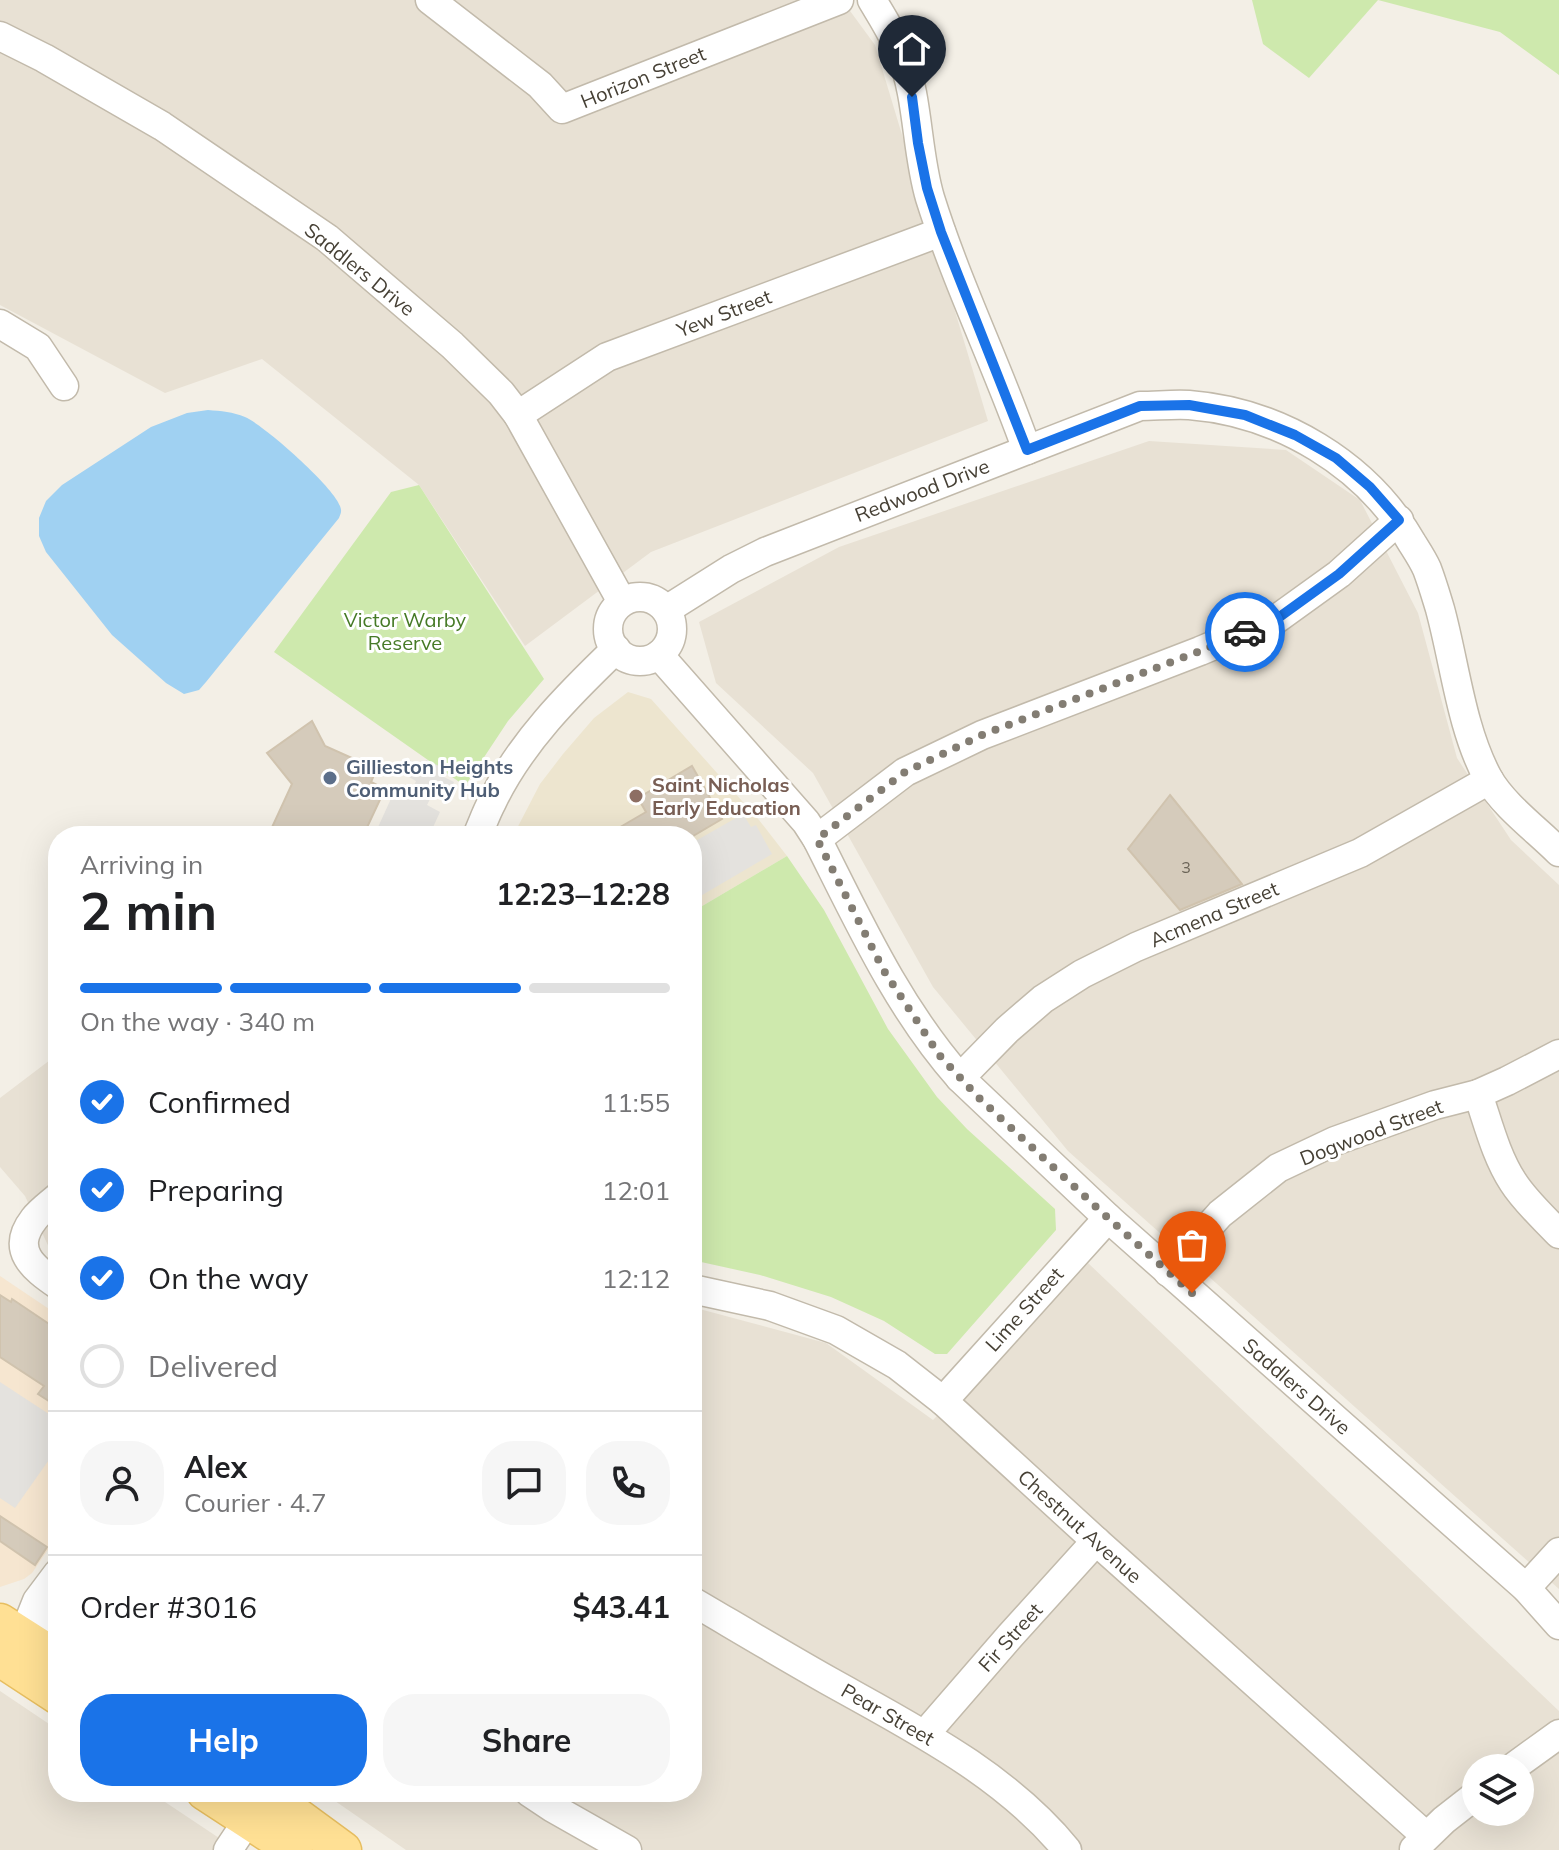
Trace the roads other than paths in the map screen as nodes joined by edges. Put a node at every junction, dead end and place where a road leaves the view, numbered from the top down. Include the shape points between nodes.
1 (430, 0) edge
2 (839, 0) edge
3 (872, 0) edge
4 (0, 36) edge
5 (941, 232) junction
6 (0, 324) edge
7 (64, 386) dead end
8 (518, 415) junction
9 (1027, 450) junction
10 (1399, 520) junction
11 (622, 602) junction
12 (666, 610) junction
13 (616, 649) junction
14 (659, 655) junction
15 (1489, 780) junction
16 (481, 826) edge
17 (817, 839) junction
18 (1559, 852) edge
19 (1559, 1054) edge
20 (960, 1078) junction
21 (1478, 1094) junction
22 (48, 1206) edge
23 (1108, 1218) junction
24 (1559, 1234) edge
25 (1168, 1272) junction
26 (48, 1279) edge
27 (702, 1291) edge
28 (943, 1401) junction
29 (1096, 1541) junction
30 (1559, 1552) edge
31 (48, 1586) edge
32 (1526, 1588) junction
33 (702, 1607) edge
34 (48, 1617) edge
35 (1559, 1625) edge
36 (6, 1650) edge
37 (48, 1657) edge
38 (48, 1687) edge
39 (925, 1734) junction
40 (1559, 1734) edge
41 (1531, 1754) edge
42 (544, 1802) edge
43 (256, 1806) edge
44 (1462, 1807) edge
45 (1420, 1843) edge
46 (228, 1850) edge
47 (294, 1850) edge
48 (343, 1850) edge
49 (627, 1850) edge
50 (1067, 1850) edge

1 - 2 street, Horizon Street via 540,85 562,109
3 - 5 street via 901,55
4 - 8 street, Saddlers Drive via 162,126 327,238 452,345
5 - 8 street, Yew Street via 607,357
5 - 9 street
6 - 7 street via 38,347
8 - 11 street, Saddlers Drive
9 - 10 street, Redwood Drive via 1140,406 1189,405 1245,415 1336,458
9 - 12 street, Redwood Drive via 765,552
10 - 15 street, Redwood Drive via 1426,568 1471,739
10 - 17 street via 1339,574 1278,618 982,735 905,772
11 - 12 street via 646,597
11 - 13 street via 609,621
12 - 14 street via 672,634
13 - 14 street via 636,661
13 - 16 street via 518,758
14 - 17 street, Saddlers Drive
15 - 18 street, Redwood Drive
15 - 20 street, Acmena Street via 1360,853 1082,974 1043,999
17 - 20 street, Saddlers Drive via 884,971
19 - 21 street, Dogwood Street
20 - 23 street, Saddlers Drive
21 - 24 street via 1513,1183
21 - 25 street, Dogwood Street via 1335,1141 1278,1168 1220,1214
22 - 26 street via 23,1238 26,1257
23 - 25 street, Saddlers Drive
23 - 28 street, Lime Street
25 - 32 street, Saddlers Drive
27 - 28 street, Chestnut Avenue via 770,1306 836,1330 897,1365
28 - 29 street, Chestnut Avenue
29 - 39 street, Fir Street
29 - 45 street, Chestnut Avenue
30 - 32 street
31 - 36 street
32 - 35 street, Saddlers Drive
33 - 39 street, Pear Street
34 - 36 street
36 - 37 main road
36 - 38 main road
39 - 50 street, Pear Street via 1003,1789
40 - 41 street
42 - 49 street
43 - 46 street
43 - 47 main road
43 - 48 main road
44 - 45 street

